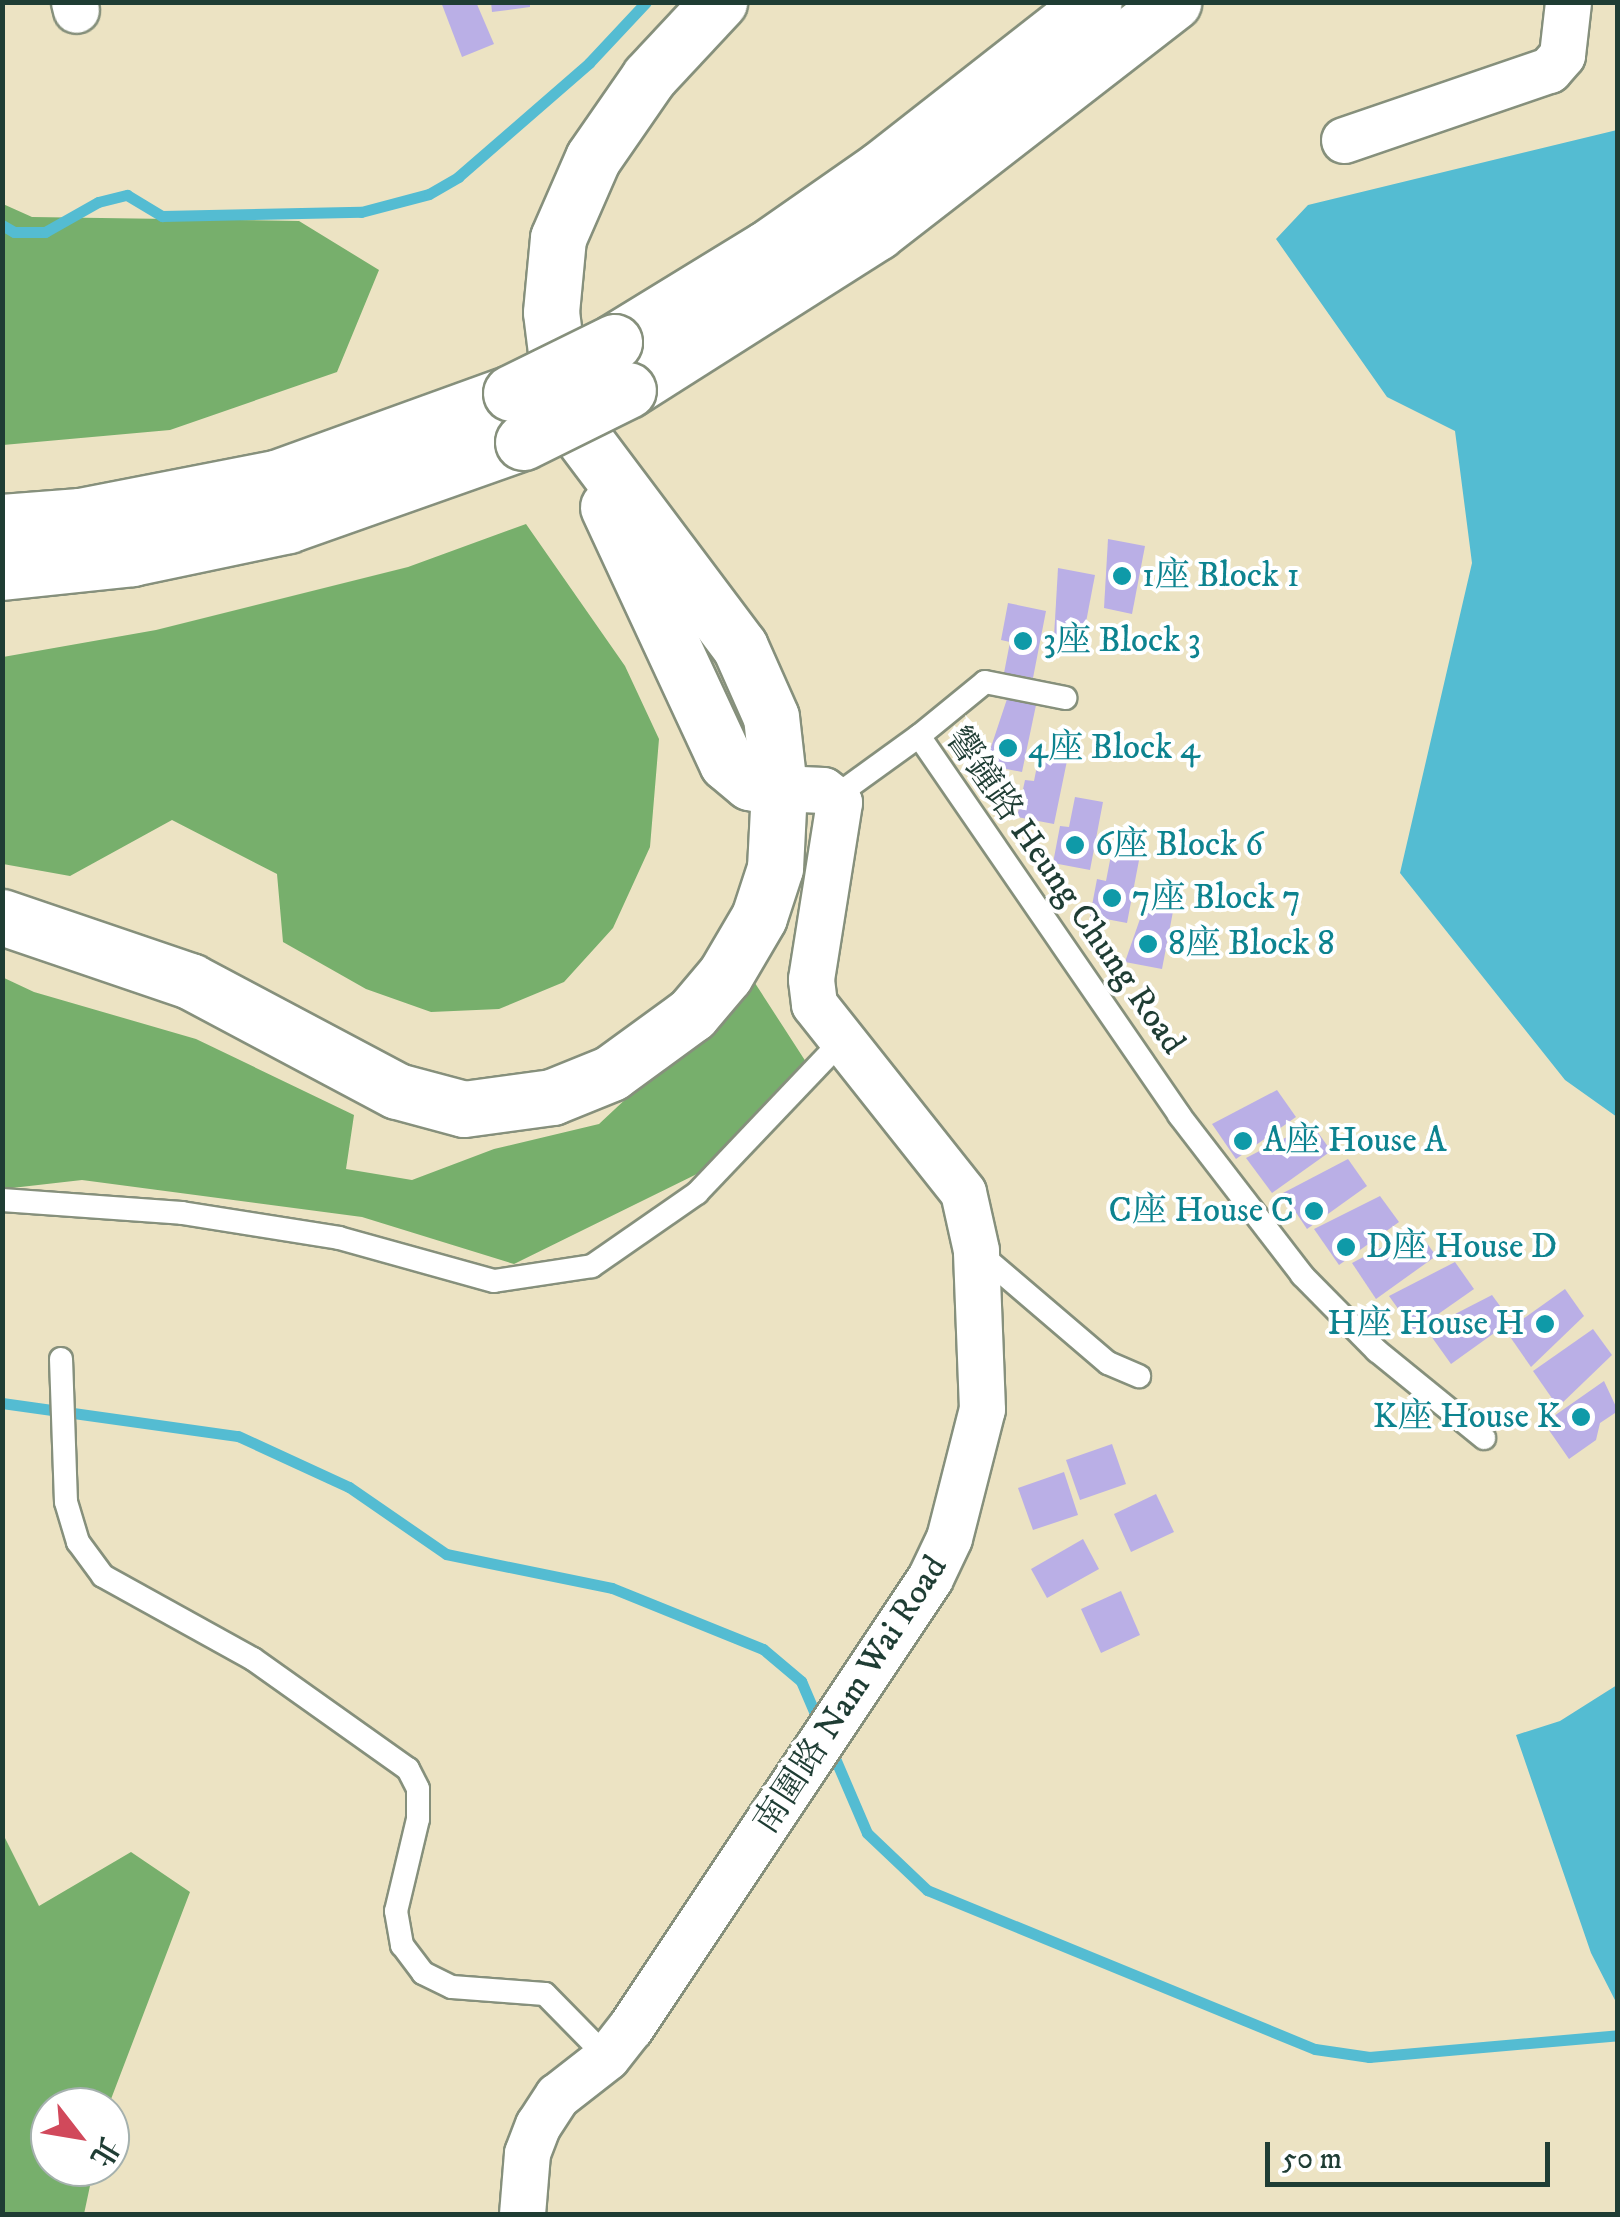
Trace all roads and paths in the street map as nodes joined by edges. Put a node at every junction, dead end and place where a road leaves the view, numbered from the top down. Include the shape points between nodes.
1 (719, 2) edge
2 (1094, 2) edge
3 (1173, 2) edge
4 (1568, 2) edge
5 (1344, 140) dead end
6 (621, 366) junction
7 (517, 418) junction
8 (2, 522) edge
9 (2, 572) edge
10 (1065, 698) dead end
11 (919, 736) junction
12 (779, 788) junction
13 (836, 796) junction
14 (2, 916) edge
15 (842, 1042) junction
16 (2, 1200) edge
17 (976, 1250) junction
18 (61, 1359) dead end
19 (1138, 1376) dead end
20 (1484, 1438) dead end
21 (607, 2057) junction
22 (522, 2214) edge

1 - 12 main road via 618,118 571,199 558,238 553,340 581,435 740,647 771,717
2 - 6 main road
3 - 6 main road via 877,232
4 - 5 street via 1562,55 1549,70
6 - 7 main road, bridge
7 - 8 main road via 276,478 80,516
7 - 9 main road via 288,525 132,558
10 - 11 lane via 985,682
11 - 13 lane, 響鐘路 Heung Chung Road
11 - 20 lane, 響鐘路 Heung Chung Road via 1179,1115 1302,1275 1377,1351
12 - 13 street
12 - 14 main road via 770,889 747,941 706,999 611,1072 522,1104 464,1109 419,1101 190,981
13 - 15 street, 南圍路 Nam Wai Road via 840,808 811,979 814,1004
15 - 16 lane via 698,1193 592,1266 494,1282 339,1238 182,1213
15 - 17 street, 南圍路 Nam Wai Road via 964,1192
17 - 19 lane via 1108,1363
17 - 21 street, 南圍路 Nam Wai Road via 982,1409 949,1538 820,1744
18 - 21 lane via 66,1502 78,1542 103,1576 252,1660 408,1769 418,1789 418,1819 396,1910 402,1945 423,1973 452,1988 545,1994
21 - 22 street, 南圍路 Nam Wai Road via 557,2096 538,2125 527,2154

